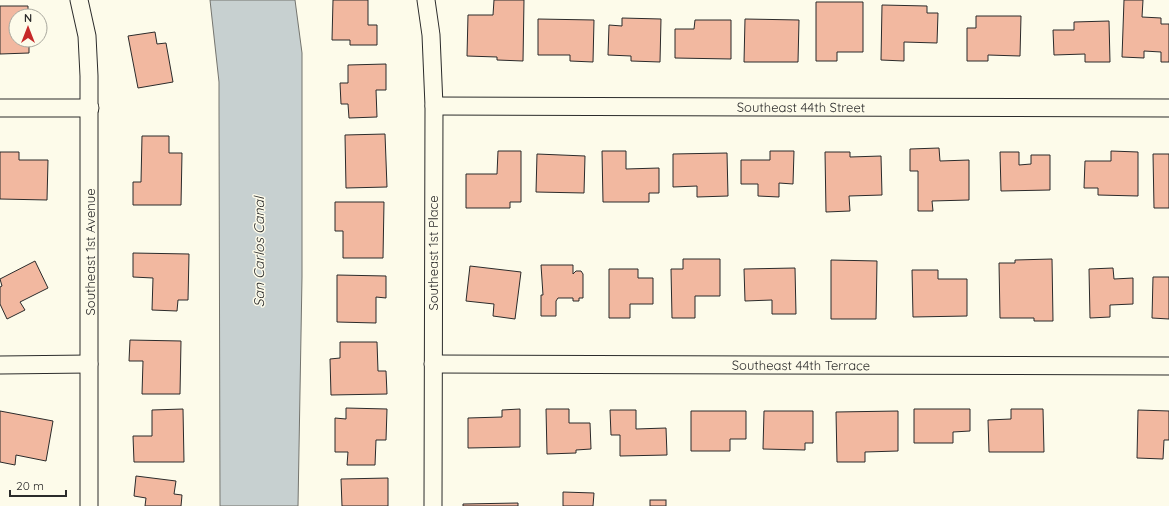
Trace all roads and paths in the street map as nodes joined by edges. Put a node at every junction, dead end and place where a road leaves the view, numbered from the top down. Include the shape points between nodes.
1 (79, 0) edge
2 (426, 0) edge
3 (434, 106) junction
4 (0, 108) edge
5 (90, 108) junction
6 (1169, 108) edge
7 (89, 364) junction
8 (433, 364) junction
9 (0, 365) edge
10 (1169, 366) edge
11 (89, 506) edge
12 (433, 506) edge

1 - 5 street, Southeast 1st Avenue via 87,36
2 - 3 street, Southeast 1st Place via 431,35
3 - 6 street, Southeast 44th Street
3 - 8 street, Southeast 1st Place
4 - 5 street
5 - 7 street, Southeast 1st Avenue
7 - 9 street
7 - 11 street, Southeast 1st Avenue
8 - 10 street, Southeast 44th Terrace
8 - 12 street, Southeast 1st Place

